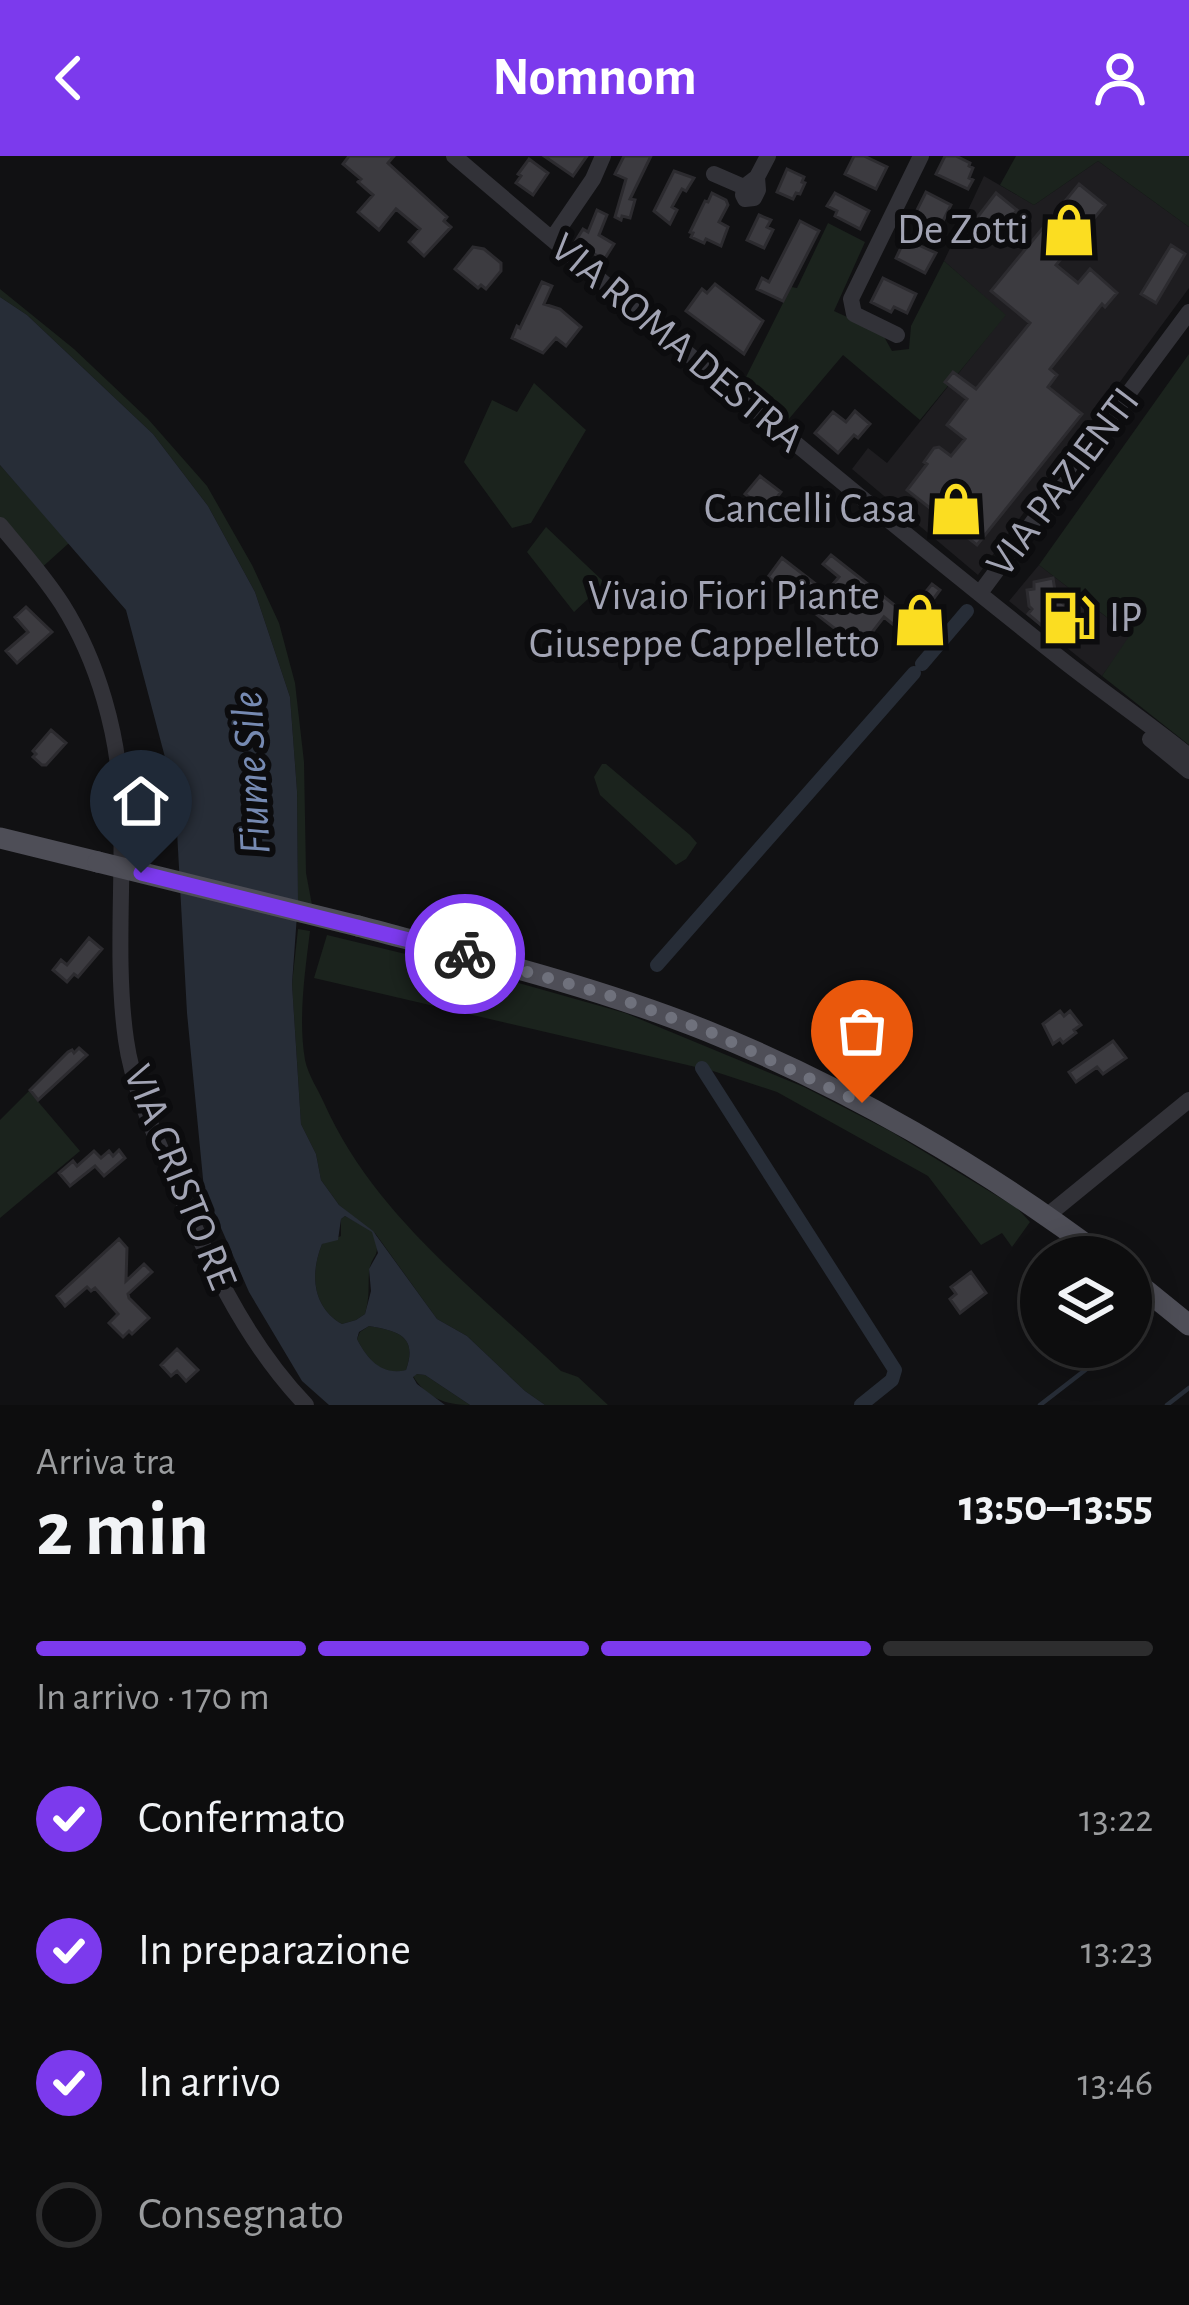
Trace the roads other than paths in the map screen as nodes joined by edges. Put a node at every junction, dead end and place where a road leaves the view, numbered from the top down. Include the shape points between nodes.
1 (454, 156) edge
2 (603, 156) edge
3 (767, 156) edge
4 (921, 156) edge
5 (714, 174) dead end
6 (553, 239) junction
7 (1189, 312) edge
8 (898, 335) dead end
9 (0, 525) edge
10 (980, 593) junction
11 (1069, 665) junction
12 (1189, 756) edge
13 (1189, 771) edge
14 (0, 838) edge
15 (1189, 1100) edge
16 (1048, 1215) junction
17 (1076, 1236) edge
18 (1152, 1295) edge
19 (1189, 1325) edge
20 (306, 1405) edge

1 - 6 street, VIA ROMA DESTRA
2 - 6 street
3 - 5 street via 751,182
4 - 8 street via 850,298 854,314
6 - 10 street, VIA ROMA DESTRA
7 - 10 street, VIA PAZIENTI
9 - 20 street, VIA CRISTO RE via 61,602 104,699 122,800 126,1041 153,1130 221,1287
10 - 11 street, VIA ROMA DESTRA
11 - 12 street, VIA ROMA DESTRA
11 - 13 street, VIA ROMA DESTRA
14 - 16 main road, bridge via 358,926 598,992 710,1032 862,1103
15 - 16 street
16 - 17 main road
18 - 19 main road

